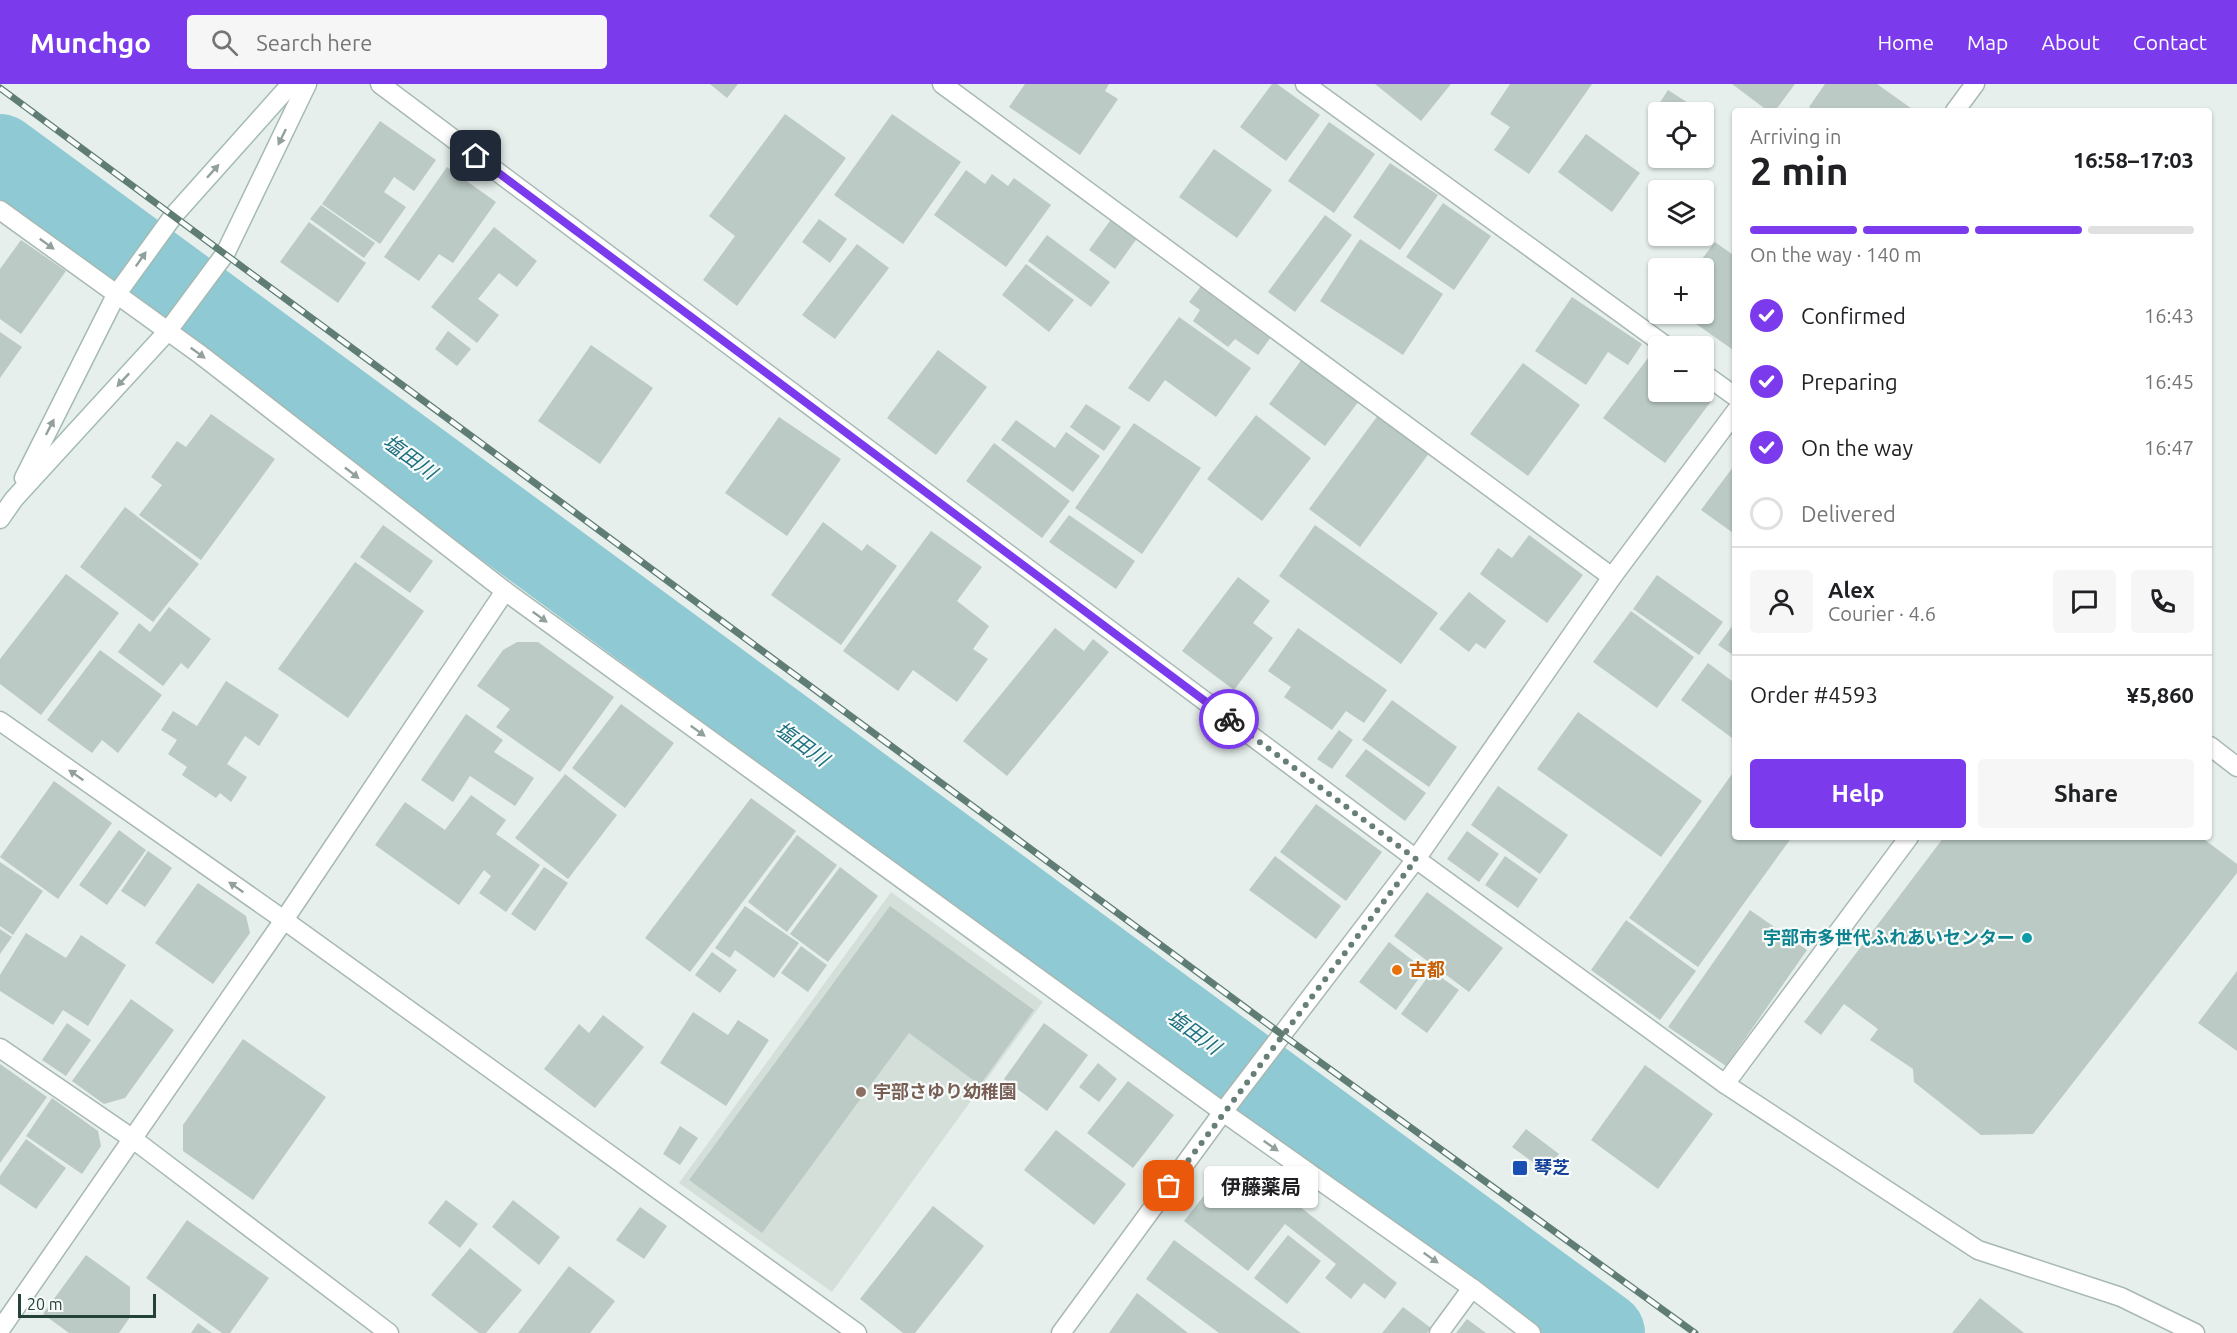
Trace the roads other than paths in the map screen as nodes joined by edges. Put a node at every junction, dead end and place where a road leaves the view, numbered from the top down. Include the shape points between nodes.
1 (291, 84) edge
2 (307, 84) edge
3 (380, 84) edge
4 (942, 84) edge
5 (1305, 84) edge
6 (1975, 84) edge
7 (1957, 108) edge
8 (0, 210) edge
9 (120, 289) junction
10 (172, 326) junction
11 (1652, 336) edge
12 (1714, 381) edge
13 (1732, 394) edge
14 (1732, 416) edge
15 (14, 499) junction
16 (0, 519) edge
17 (1612, 577) junction
18 (505, 591) junction
19 (0, 722) edge
20 (2212, 748) edge
21 (2237, 767) edge
22 (1907, 840) edge
23 (1416, 859) junction
24 (284, 920) junction
25 (0, 1048) edge
26 (1725, 1084) junction
27 (1227, 1107) junction
28 (133, 1139) junction
29 (1472, 1287) junction
30 (0, 1330) edge
31 (389, 1333) edge
32 (857, 1333) edge
33 (1061, 1333) edge
34 (1439, 1333) edge
35 (1531, 1333) edge
36 (2195, 1333) edge

9 -> 1 street via 158,235
2 -> 10 street via 225,254
3 - 23 street
4 - 17 street
5 - 11 street
6 - 7 street
8 -> 9 street
9 - 10 street
15 -> 9 street
10 -> 15 street
10 -> 18 street
12 - 13 street
14 - 17 street
15 - 16 street
17 - 23 street
18 - 24 street
18 -> 27 street
24 -> 19 street
20 - 21 street
22 - 26 street
23 - 26 street
23 - 27 street
24 - 28 street
24 - 32 street
25 - 28 street
26 - 36 street via 1978,1250 2121,1298
27 -> 29 street
27 - 33 street
28 - 30 street
28 - 31 street
29 - 34 street
29 - 35 street

